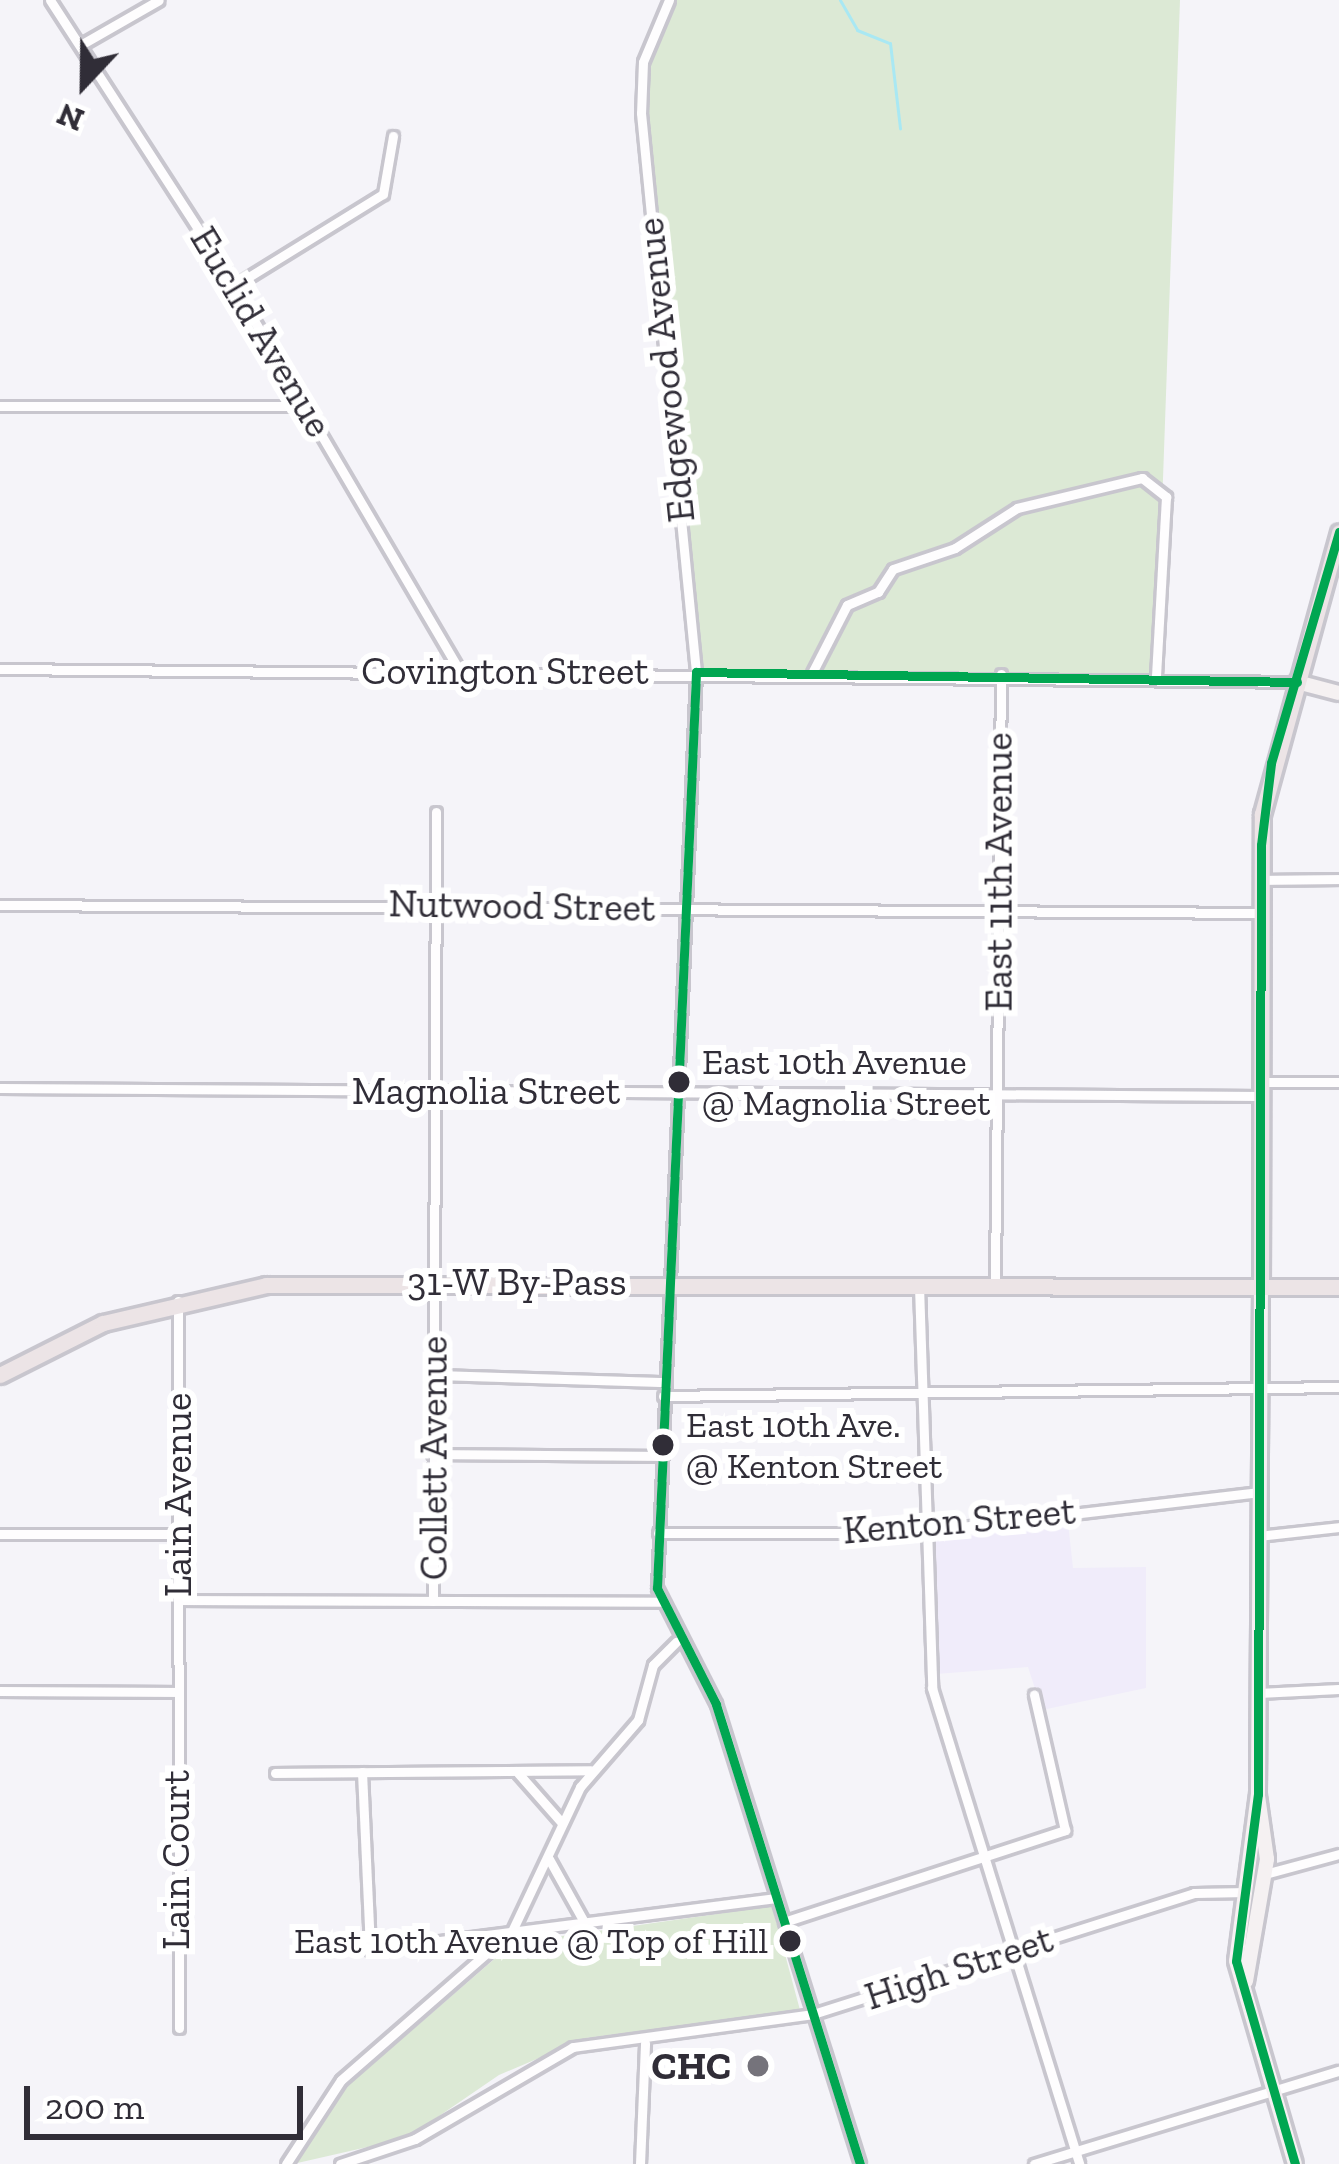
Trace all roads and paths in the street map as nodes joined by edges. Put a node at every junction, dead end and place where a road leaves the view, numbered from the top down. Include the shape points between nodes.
1 (50, 0) edge
2 (159, 0) edge
3 (670, 0) edge
4 (84, 43) junction
5 (393, 136) dead end
6 (234, 286) junction
7 (0, 406) edge
8 (307, 406) junction
9 (1339, 532) edge
10 (0, 669) edge
11 (460, 672) junction
12 (696, 672) junction
13 (812, 674) junction
14 (1001, 674) junction
15 (1156, 676) junction
16 (1297, 682) junction
17 (1339, 693) edge
18 (436, 812) dead end
19 (1339, 878) edge
20 (1260, 880) junction
21 (438, 904) junction
22 (0, 905) edge
23 (690, 908) junction
24 (998, 910) junction
25 (1260, 913) junction
26 (1339, 1082) edge
27 (0, 1088) edge
28 (1260, 1089) junction
29 (680, 1091) junction
30 (436, 1092) junction
31 (997, 1094) junction
32 (436, 1282) junction
33 (668, 1282) junction
34 (919, 1284) junction
35 (995, 1285) junction
36 (1261, 1287) junction
37 (1339, 1287) edge
38 (178, 1299) junction
39 (0, 1375) edge
40 (434, 1375) junction
41 (663, 1382) junction
42 (1339, 1387) edge
43 (1257, 1388) junction
44 (920, 1390) junction
45 (663, 1396) junction
46 (432, 1454) junction
47 (661, 1456) junction
48 (1258, 1492) junction
49 (1339, 1527) edge
50 (923, 1529) junction
51 (658, 1533) junction
52 (0, 1534) edge
53 (178, 1534) junction
54 (1258, 1536) junction
55 (178, 1600) junction
56 (434, 1601) junction
57 (660, 1602) junction
58 (676, 1642) junction
59 (1339, 1689) edge
60 (0, 1691) edge
61 (179, 1692) junction
62 (1258, 1693) junction
63 (1034, 1695) dead end
64 (590, 1770) junction
65 (362, 1772) junction
66 (275, 1773) dead end
67 (518, 1773) junction
68 (1258, 1794) junction
69 (562, 1823) junction
70 (1339, 1854) edge
71 (985, 1857) junction
72 (549, 1859) junction
73 (1264, 1874) junction
74 (1254, 1892) junction
75 (776, 1898) junction
76 (584, 1922) junction
77 (784, 1922) junction
78 (512, 1931) junction
79 (1013, 1950) junction
80 (813, 2014) junction
81 (179, 2028) dead end
82 (645, 2044) junction
83 (1339, 2071) edge
84 (1273, 2091) junction
85 (1075, 2151) junction
86 (286, 2164) edge
87 (340, 2164) edge
88 (640, 2164) edge
89 (860, 2164) edge
90 (1034, 2164) edge
91 (1079, 2164) edge
92 (1295, 2164) edge

1 - 4 street, Euclid Avenue
2 - 4 street
3 - 12 street, Edgewood Avenue via 642,68
4 - 6 street, Euclid Avenue
5 - 6 street via 382,194
6 - 8 street, Euclid Avenue
7 - 8 street
8 - 11 street, Euclid Avenue
9 - 16 main road
10 - 11 street, Covington Street
11 - 12 street, Covington Street
12 - 13 street, Covington Street
12 - 23 street, Edgewood Avenue
13 - 14 street, Covington Street
13 - 15 street via 847,604 878,592 893,569 956,548 1017,508 1142,478 1166,497
14 - 15 street, Covington Street
14 - 24 street, East 11th Avenue
15 - 16 street, Covington Street
16 - 17 street
16 - 20 main road via 1267,782
18 - 21 street, Collett Avenue
19 - 20 street
20 - 25 main road
21 - 22 street, Nutwood Street
21 - 23 street, Nutwood Street
21 - 30 street, Collett Avenue
23 - 24 street, Nutwood Street
23 - 29 street, Edgewood Avenue
24 - 25 street, Nutwood Street
24 - 31 street, East 11th Avenue
25 - 28 main road
26 - 28 street, Magnolia Street
27 - 30 street, Magnolia Street
28 - 31 street, Magnolia Street
28 - 36 main road
29 - 30 street, Magnolia Street
29 - 31 street, Magnolia Street
29 - 33 street, Edgewood Avenue
30 - 32 street, Collett Avenue
31 - 35 street, East 11th Avenue
32 - 33 main road, 31-W By-Pass
32 - 38 main road, 31-W By-Pass
32 - 40 street, Collett Avenue
33 - 34 main road, 31-W By-Pass
33 - 41 street, Edgewood Avenue
34 - 35 main road, 31-W By-Pass
34 - 44 street
35 - 36 main road, 31-W By-Pass
36 - 37 main road, 31-W By-Pass
36 - 43 street
38 - 39 main road, 31-W By-Pass
38 - 53 street, Lain Avenue
40 - 41 street
40 - 46 street, Collett Avenue
41 - 45 street, Edgewood Avenue
42 - 43 street
43 - 44 street
43 - 48 street
44 - 45 street
44 - 50 street
45 - 47 street, Edgewood Avenue
46 - 47 street
46 - 56 street, Collett Avenue
47 - 51 street, Edgewood Avenue
48 - 50 street, Kenton Street
48 - 54 street
49 - 54 street
50 - 51 street, Kenton Street
50 - 71 street via 932,1688
51 - 57 street, Edgewood Avenue
52 - 53 street
53 - 55 street, Lain Avenue
54 - 62 street
55 - 56 street
55 - 61 street, Lain Avenue
56 - 57 street
57 - 58 street
58 - 64 street via 653,1665 630,1730
58 - 75 street via 716,1704
59 - 62 street
60 - 61 street
61 - 81 street, Lain Court
62 - 68 street
63 - 71 street via 1069,1824
64 - 67 street
64 - 69 street
65 - 66 street
65 - 67 street
65 - 78 street via 371,1950
67 - 69 street
68 - 73 street
68 - 74 street
69 - 72 street
70 - 73 street
71 - 77 street
71 - 79 street
72 - 76 street
72 - 78 street
73 - 74 street
74 - 79 street, High Street via 1194,1893
74 - 84 street via 1246,1992
75 - 76 street
75 - 77 street
76 - 78 street
77 - 80 street
78 - 86 street via 340,2080
79 - 80 street, High Street
79 - 85 street
80 - 82 street, High Street
80 - 89 street
82 - 87 street, High Street via 549,2056 416,2139
82 - 88 street
83 - 84 street
84 - 85 street
84 - 92 street
85 - 90 street
85 - 91 street

